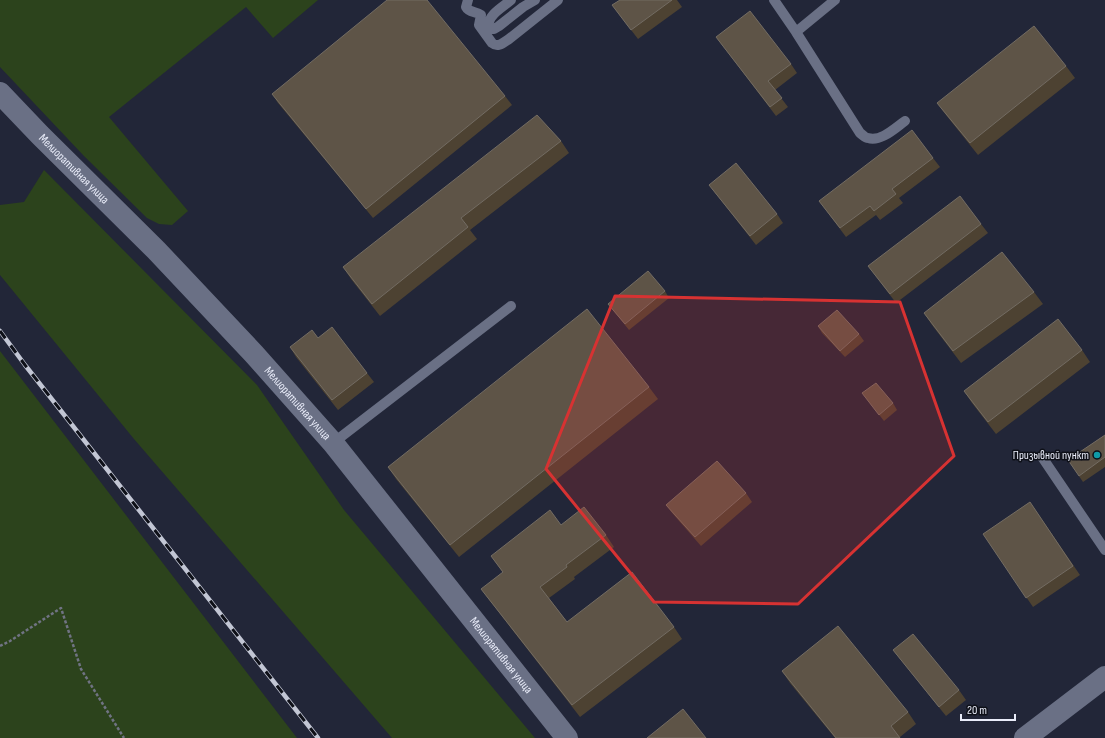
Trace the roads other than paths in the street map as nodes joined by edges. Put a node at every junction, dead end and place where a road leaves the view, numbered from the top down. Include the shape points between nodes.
1 (468, 0) edge
2 (511, 0) edge
3 (535, 0) edge
4 (558, 0) edge
5 (774, 0) edge
6 (835, 0) edge
7 (796, 32) junction
8 (0, 93) edge
9 (905, 121) dead end
10 (511, 306) dead end
11 (333, 443) junction
12 (1042, 456) dead end
13 (1105, 550) edge
14 (1105, 677) edge
15 (567, 738) edge
16 (1025, 738) edge

1 - 4 lane via 467,10 481,15 479,25 492,43 498,46
2 - 3 lane via 488,21 491,29
5 - 7 lane
6 - 7 lane
7 - 9 lane via 860,133 874,139 885,135
8 - 11 street, Мелиоративная улица via 156,250
10 - 11 lane
11 - 15 street, Мелиоративная улица
12 - 13 lane
14 - 16 street

